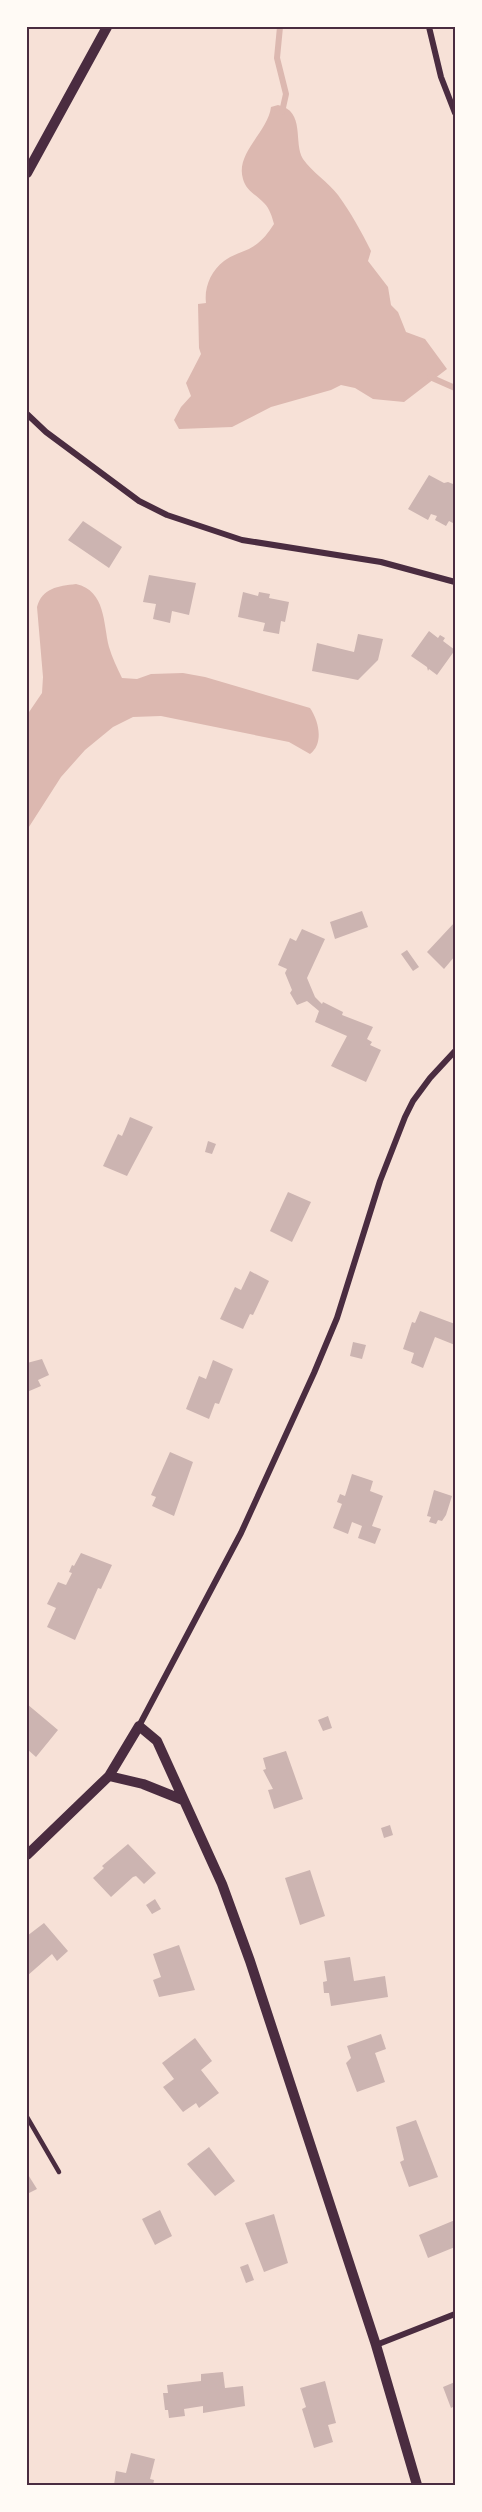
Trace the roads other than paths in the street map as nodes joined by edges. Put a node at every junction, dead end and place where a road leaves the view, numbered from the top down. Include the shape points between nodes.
1 (107, 27) edge
2 (429, 27) edge
3 (455, 113) edge
4 (27, 173) edge
5 (27, 414) edge
6 (455, 582) edge
7 (455, 1051) edge
8 (139, 1726) junction
9 (110, 1776) junction
10 (183, 1800) junction
11 (27, 1854) edge
12 (27, 2117) edge
13 (59, 2172) dead end
14 (455, 2314) edge
15 (376, 2345) junction
16 (417, 2485) edge

1 - 4 street
2 - 3 street
5 - 6 street via 139,501 167,515 242,540 381,562
7 - 8 street via 425,1084 405,1117 380,1181 337,1318 314,1373 242,1533
8 - 9 street
8 - 10 street via 157,1742
9 - 10 street
9 - 11 street
10 - 15 street via 222,1884 250,1961
12 - 13 lane
14 - 15 street
15 - 16 street

